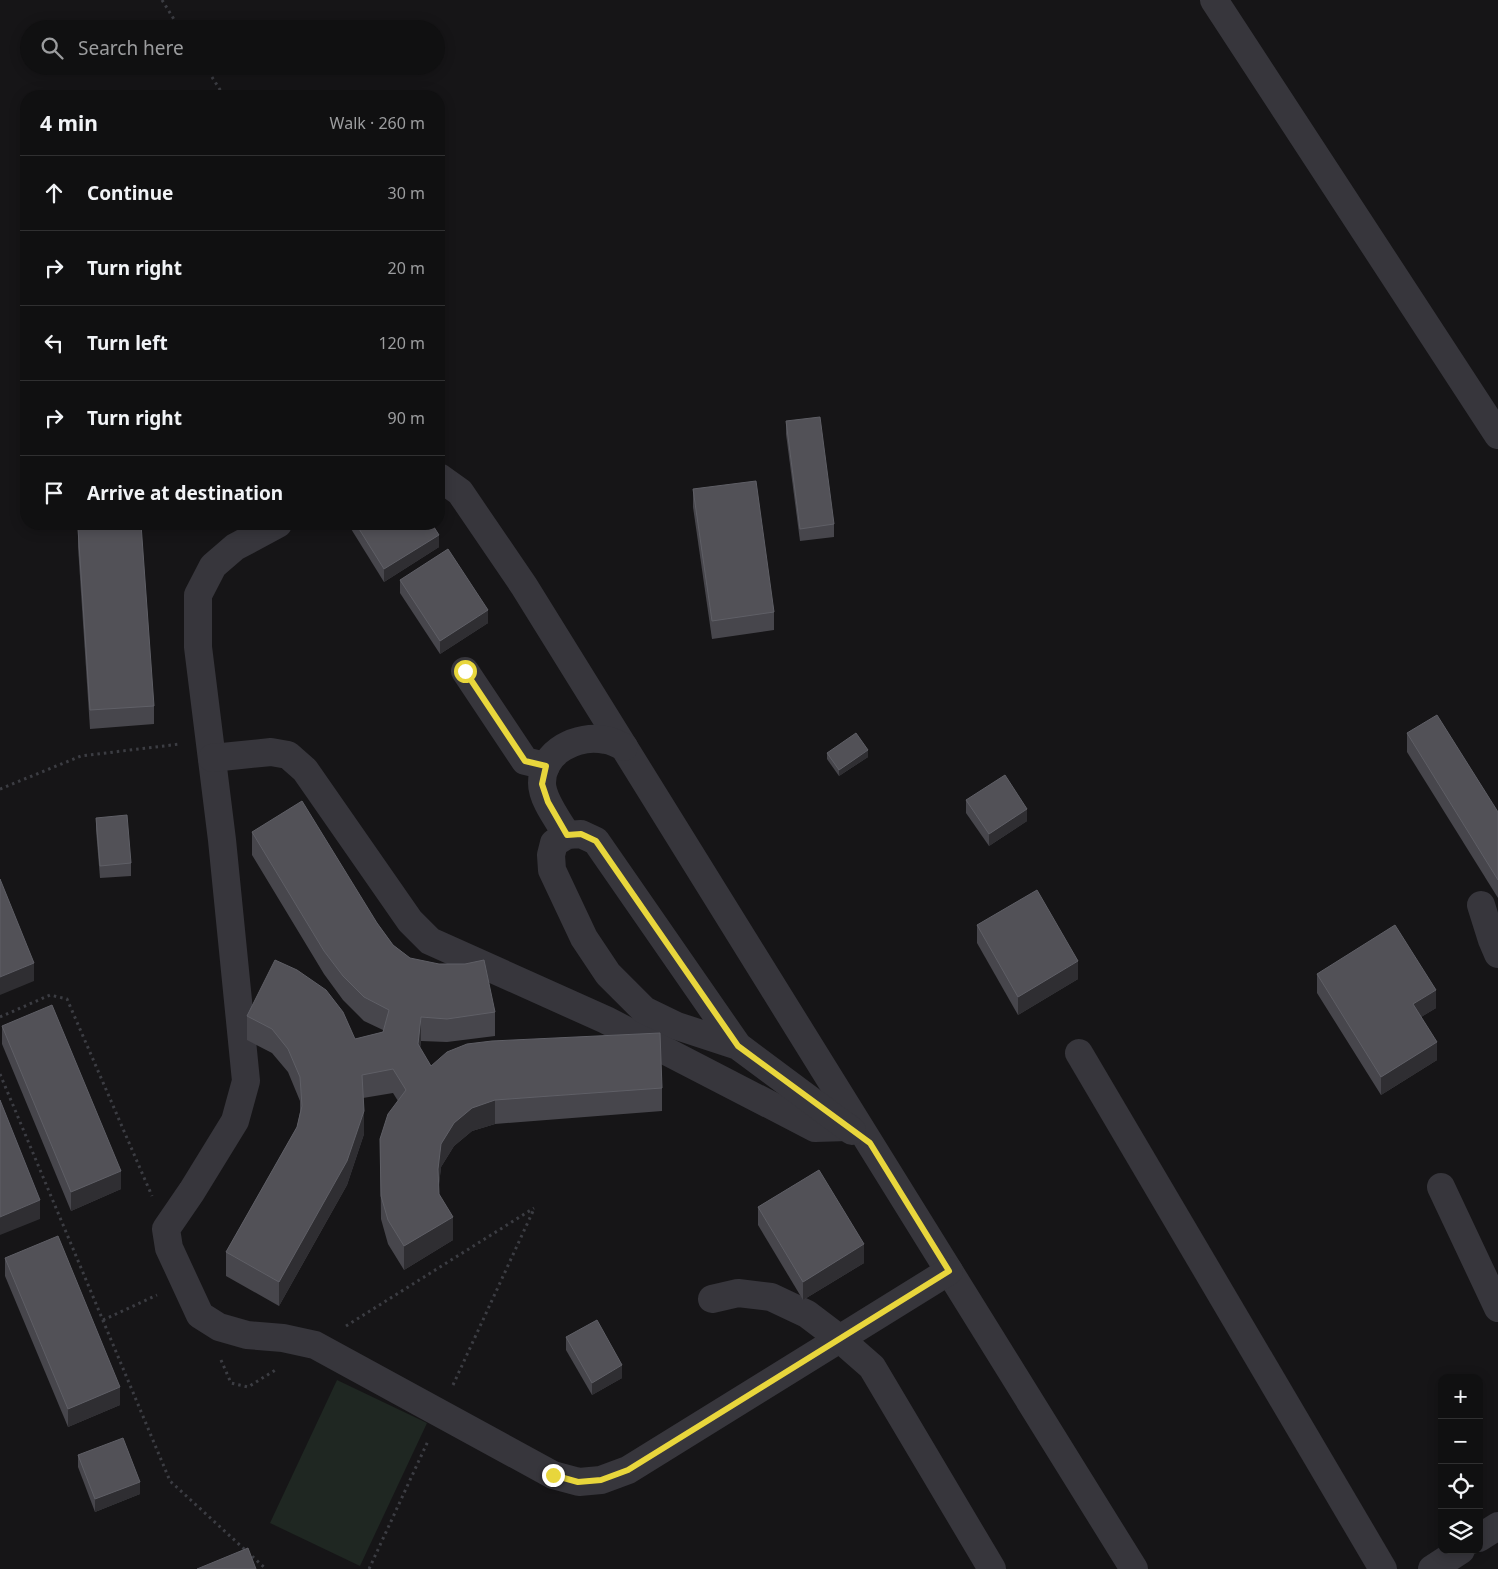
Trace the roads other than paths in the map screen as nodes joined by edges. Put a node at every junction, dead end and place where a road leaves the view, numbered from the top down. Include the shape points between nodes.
1 (1214, 0) edge
2 (1498, 435) edge
3 (445, 482) edge
4 (266, 530) edge
5 (465, 671) dead end
6 (594, 699) junction
7 (585, 739) junction
8 (624, 747) junction
9 (211, 749) junction
10 (546, 766) junction
11 (567, 835) junction
12 (1481, 905) dead end
13 (1498, 954) edge
14 (738, 1046) junction
15 (1078, 1053) dead end
16 (848, 1128) junction
17 (870, 1143) junction
18 (1441, 1187) dead end
19 (949, 1271) junction
20 (712, 1299) dead end
21 (1498, 1308) edge
22 (840, 1339) junction
23 (1498, 1526) edge
24 (1483, 1535) edge
25 (1454, 1554) edge
26 (992, 1569) edge
27 (1134, 1569) edge
28 (1383, 1569) edge
29 (1432, 1569) edge

1 - 2 street
3 - 6 street via 460,492 524,586
4 - 9 street via 235,546 213,566 198,595 198,647
5 - 10 street via 525,761
6 - 7 street via 595,719
6 - 8 street
7 - 8 street via 606,740
7 - 10 street via 567,744
8 - 17 street
9 - 16 street via 288,754 305,770 410,921 430,941 606,1020 815,1128
9 - 22 street via 246,1081 235,1121 166,1229 169,1248 200,1315 219,1326 247,1335 315,1345 553,1475 578,1482 601,1480 628,1470
10 - 11 street via 542,784 548,802
11 - 14 street via 581,834 596,841
11 - 14 street via 554,843 552,870 584,938 608,974 644,1010 677,1026
12 - 13 street
14 - 16 street
15 - 28 street
16 - 17 street
17 - 19 street
18 - 21 street
19 - 22 street
19 - 27 street
20 - 22 street via 738,1293 771,1297 808,1314
22 - 26 street via 872,1367
23 - 24 street
25 - 29 street

